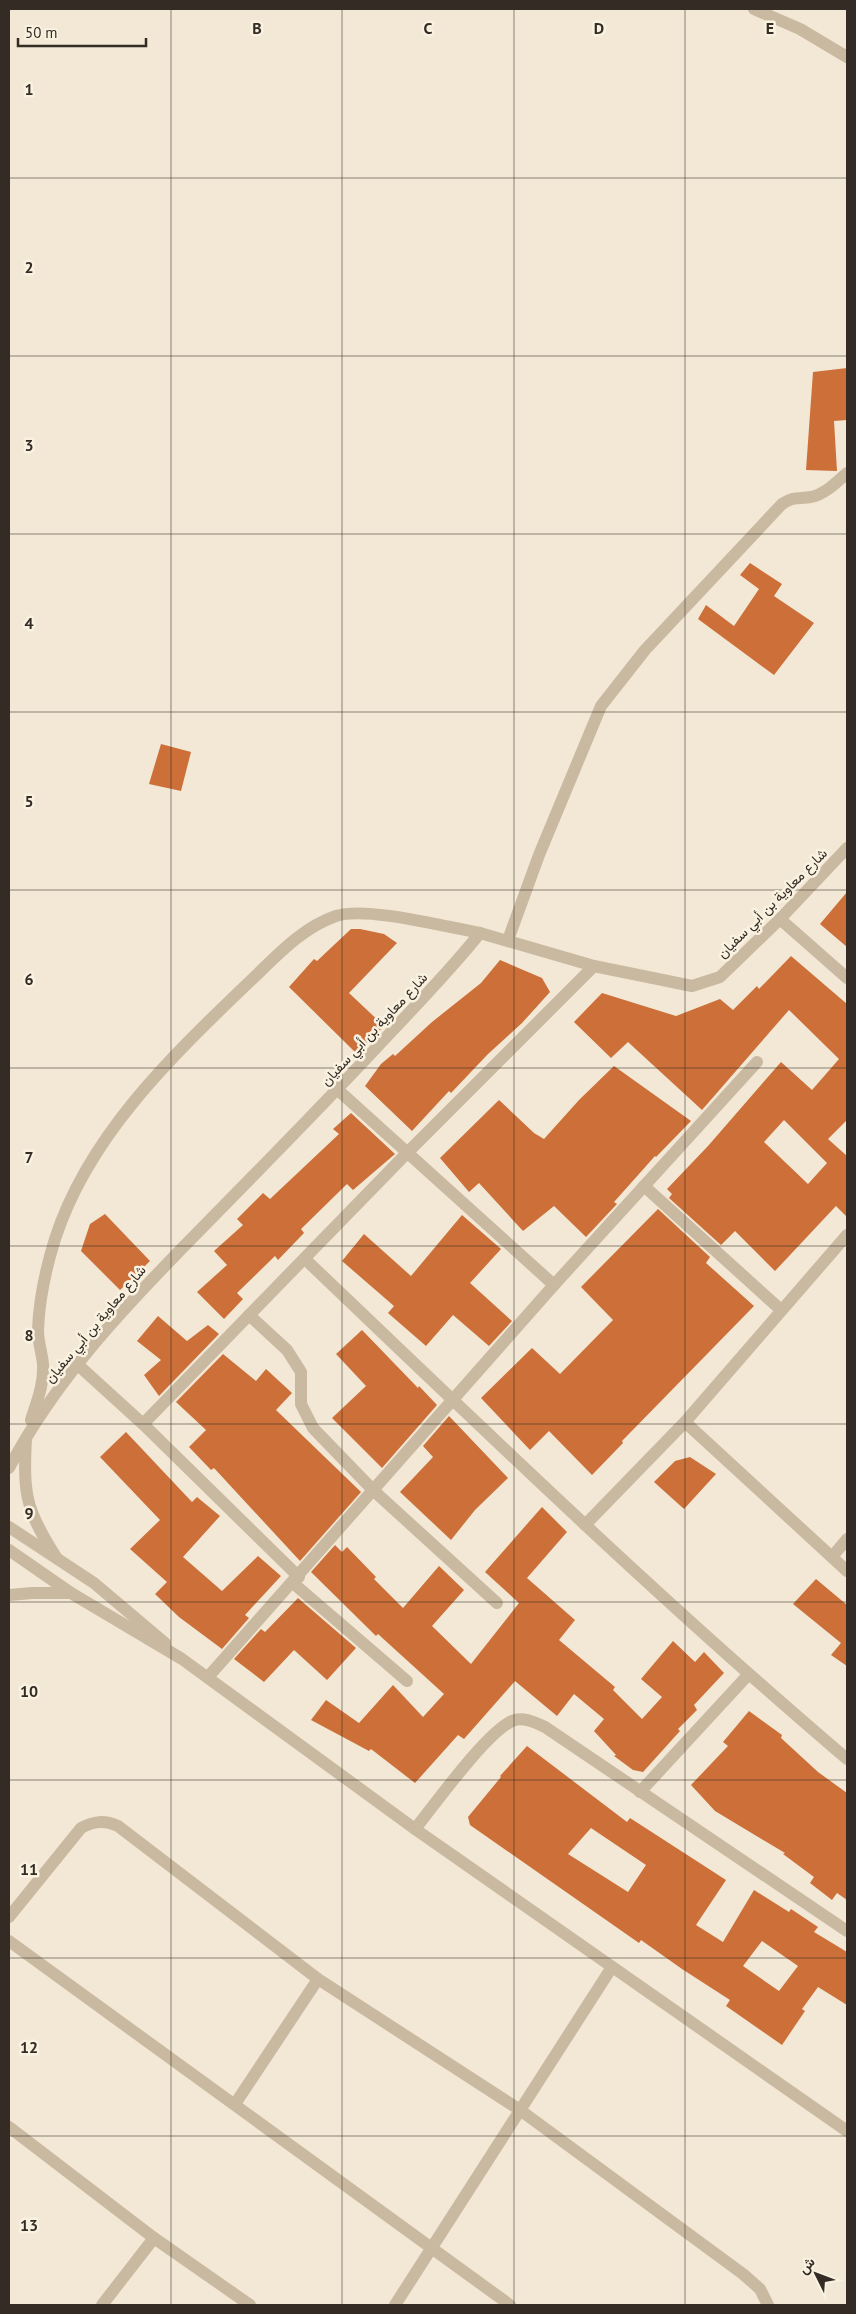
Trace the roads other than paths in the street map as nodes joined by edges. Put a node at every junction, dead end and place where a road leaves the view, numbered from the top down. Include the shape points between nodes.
1 (754, 9) edge
2 (847, 57) edge
3 (847, 473) edge
4 (847, 848) edge
5 (780, 919) junction
6 (480, 933) junction
7 (508, 940) junction
8 (594, 966) junction
9 (847, 978) edge
10 (757, 1062) dead end
11 (338, 1090) junction
12 (408, 1152) junction
13 (644, 1186) junction
14 (847, 1235) edge
15 (306, 1259) junction
16 (554, 1285) junction
17 (781, 1310) junction
18 (249, 1315) junction
19 (78, 1364) junction
20 (453, 1400) junction
21 (685, 1422) junction
22 (143, 1424) junction
23 (26, 1436) junction
24 (9, 1468) edge
25 (374, 1491) junction
26 (585, 1525) junction
27 (9, 1527) edge
28 (847, 1539) edge
29 (9, 1550) edge
30 (56, 1557) junction
31 (832, 1557) junction
32 (847, 1571) edge
33 (296, 1580) junction
34 (71, 1593) junction
35 (9, 1595) edge
36 (498, 1603) dead end
37 (182, 1658) junction
38 (748, 1675) junction
39 (208, 1677) junction
40 (407, 1681) dead end
41 (847, 1759) edge
42 (640, 1792) junction
43 (415, 1829) junction
44 (9, 1917) edge
45 (847, 1931) edge
46 (9, 1940) edge
47 (612, 1967) junction
48 (318, 1979) junction
49 (235, 2104) junction
50 (520, 2110) junction
51 (9, 2127) edge
52 (847, 2131) edge
53 (154, 2238) junction
54 (432, 2248) junction
55 (102, 2305) edge
56 (250, 2305) edge
57 (395, 2305) edge
58 (510, 2305) edge
59 (768, 2305) edge

1 - 2 street via 800,29
3 - 7 street via 821,493 790,498 782,504 613,688 592,724
4 - 5 street, شارع معاوية بن أبي سفيان
5 - 8 street, شارع معاوية بن أبي سفيان via 720,976 692,986
5 - 9 street
6 - 7 street, شارع معاوية بن أبي سفيان
6 - 11 street, شارع معاوية بن أبي سفيان
6 - 23 street via 359,912 336,916 284,948 193,1036 120,1118 72,1194 55,1241 41,1296 38,1347 43,1363 42,1392
7 - 8 street, شارع معاوية بن أبي سفيان
8 - 12 street
10 - 13 street
11 - 12 street
11 - 19 street, شارع معاوية بن أبي سفيان via 135,1298
12 - 15 street
12 - 16 street
13 - 16 street
13 - 17 street
14 - 17 street
15 - 18 street
15 - 20 street
16 - 20 street
17 - 21 street
18 - 22 street
18 - 25 street via 287,1350 302,1372 301,1404 313,1428
19 - 22 street
19 - 23 street, شارع معاوية بن أبي سفيان
20 - 25 street
20 - 26 street
21 - 26 street
21 - 31 street
22 - 33 street
23 - 24 street, شارع معاوية بن أبي سفيان
23 - 30 street via 25,1491 32,1514
25 - 33 street
25 - 36 street
26 - 38 street
27 - 30 street
28 - 31 street
29 - 34 street
30 - 37 street via 147,1625
31 - 32 street
33 - 39 street
33 - 40 street
34 - 35 street
34 - 37 street
37 - 39 street
38 - 41 street
38 - 42 street
39 - 43 street
42 - 43 street via 545,1727 528,1720 514,1720 483,1747
42 - 45 street
43 - 47 street
44 - 48 street via 81,1828 90,1823 108,1822 128,1833
46 - 49 street
47 - 50 street
47 - 52 street
48 - 49 street
48 - 50 street
49 - 54 street
50 - 54 street
50 - 59 street via 743,2274 760,2289
51 - 53 street
53 - 55 street
53 - 56 street
54 - 57 street
54 - 58 street

